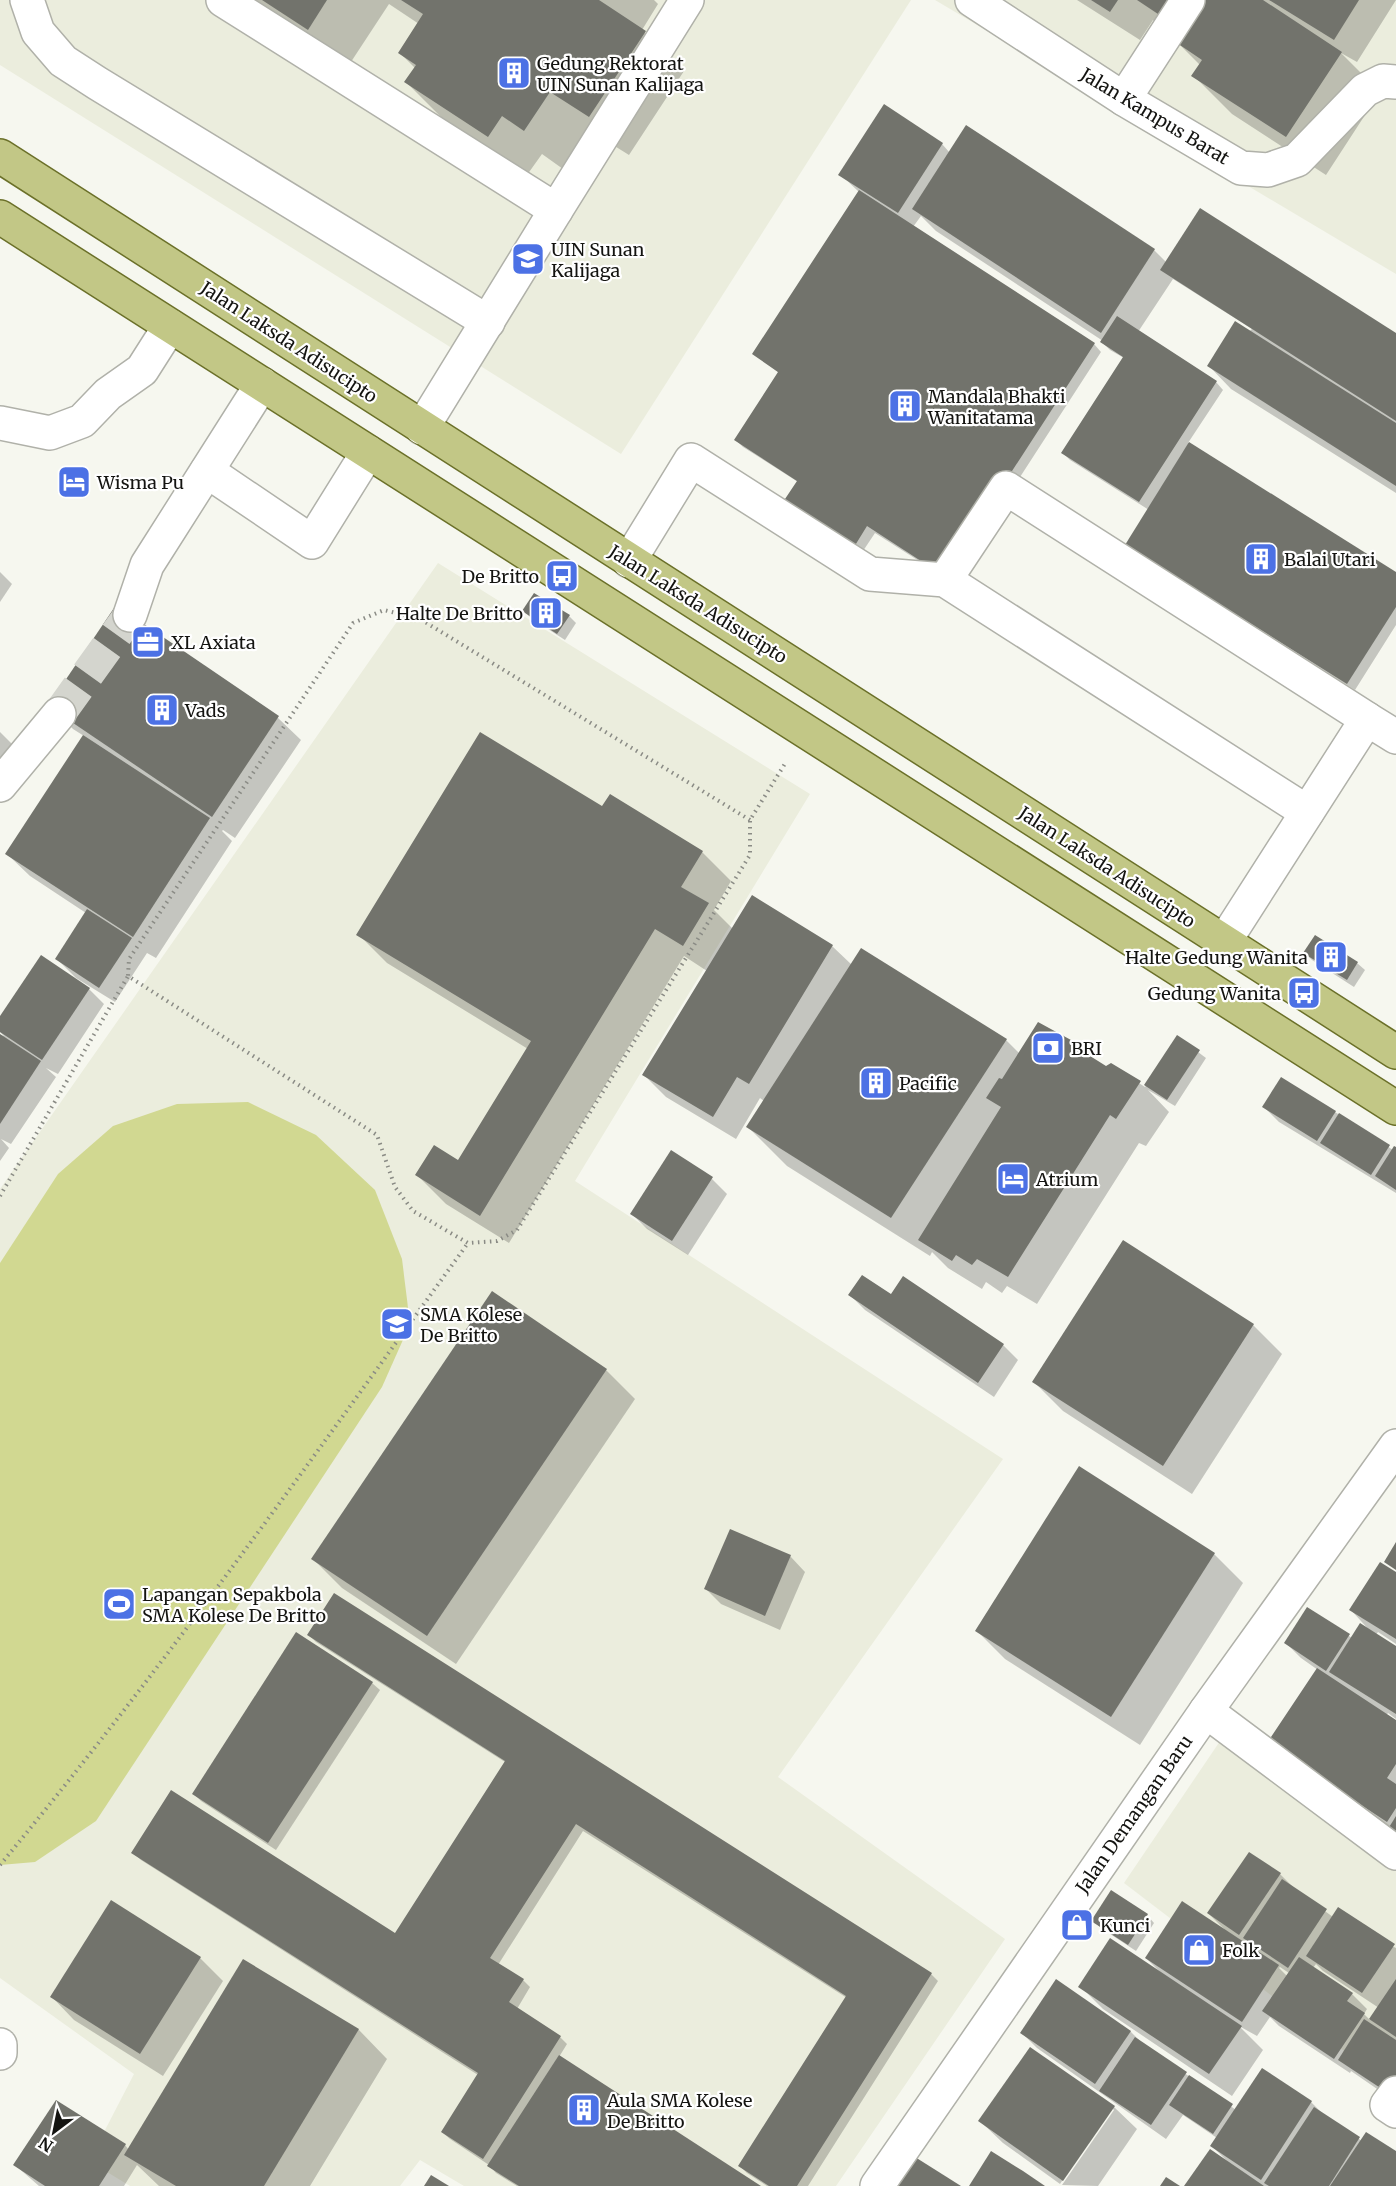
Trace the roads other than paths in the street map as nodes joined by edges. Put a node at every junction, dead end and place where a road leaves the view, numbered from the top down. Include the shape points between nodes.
1 (27, 0) edge
2 (223, 0) edge
3 (687, 0) edge
4 (972, 0) edge
5 (1188, 0) edge
6 (1396, 82) edge
7 (1124, 99) junction
8 (0, 156) edge
9 (556, 210) junction
10 (0, 217) edge
11 (488, 322) junction
12 (170, 326) junction
13 (262, 384) junction
14 (0, 423) edge
15 (422, 428) junction
16 (368, 453) junction
17 (207, 471) junction
18 (629, 561) junction
19 (945, 580) junction
20 (130, 615) tunnel mouth
21 (778, 654) junction
22 (752, 697) junction
23 (59, 714) tunnel mouth
24 (1367, 719) junction
25 (1396, 737) edge
26 (0, 785) edge
27 (1306, 812) junction
28 (1224, 942) junction
29 (1396, 1052) edge
30 (1396, 1108) edge
31 (1396, 1446) edge
32 (1206, 1711) junction
33 (1396, 1853) edge
34 (0, 2045) edge
35 (0, 2053) edge
36 (1396, 2093) edge
37 (1396, 2111) edge
38 (877, 2186) edge

1 - 11 street via 38,32 63,61
2 - 9 street
3 - 9 street
4 - 7 street, Jalan Kampus Barat
5 - 7 street
6 - 7 street, Jalan Kampus Barat via 1383,81 1365,90 1296,160 1268,170 1241,168
8 - 15 main road, Jalan Laksda Adisucipto
9 - 11 street
10 - 12 main road
11 - 15 street
12 - 13 main road
12 - 14 street via 142,370 108,394 82,421 50,433
13 - 16 main road
13 - 17 street
15 - 18 main road, Jalan Laksda Adisucipto
16 - 17 street via 312,542
16 - 22 main road
17 - 20 street via 147,565
18 - 19 street via 691,460 870,574
18 - 21 main road, Jalan Laksda Adisucipto
19 - 24 street via 1006,488
19 - 27 street
21 - 22 main road
21 - 28 main road, Jalan Laksda Adisucipto
22 - 30 main road
23 - 26 street
24 - 25 street
24 - 27 street
27 - 28 street
28 - 29 main road, Jalan Laksda Adisucipto
31 - 32 street, Jalan Demangan Baru
32 - 33 street
32 - 38 street, Jalan Demangan Baru
34 - 35 street
36 - 37 street via 1387,2105

